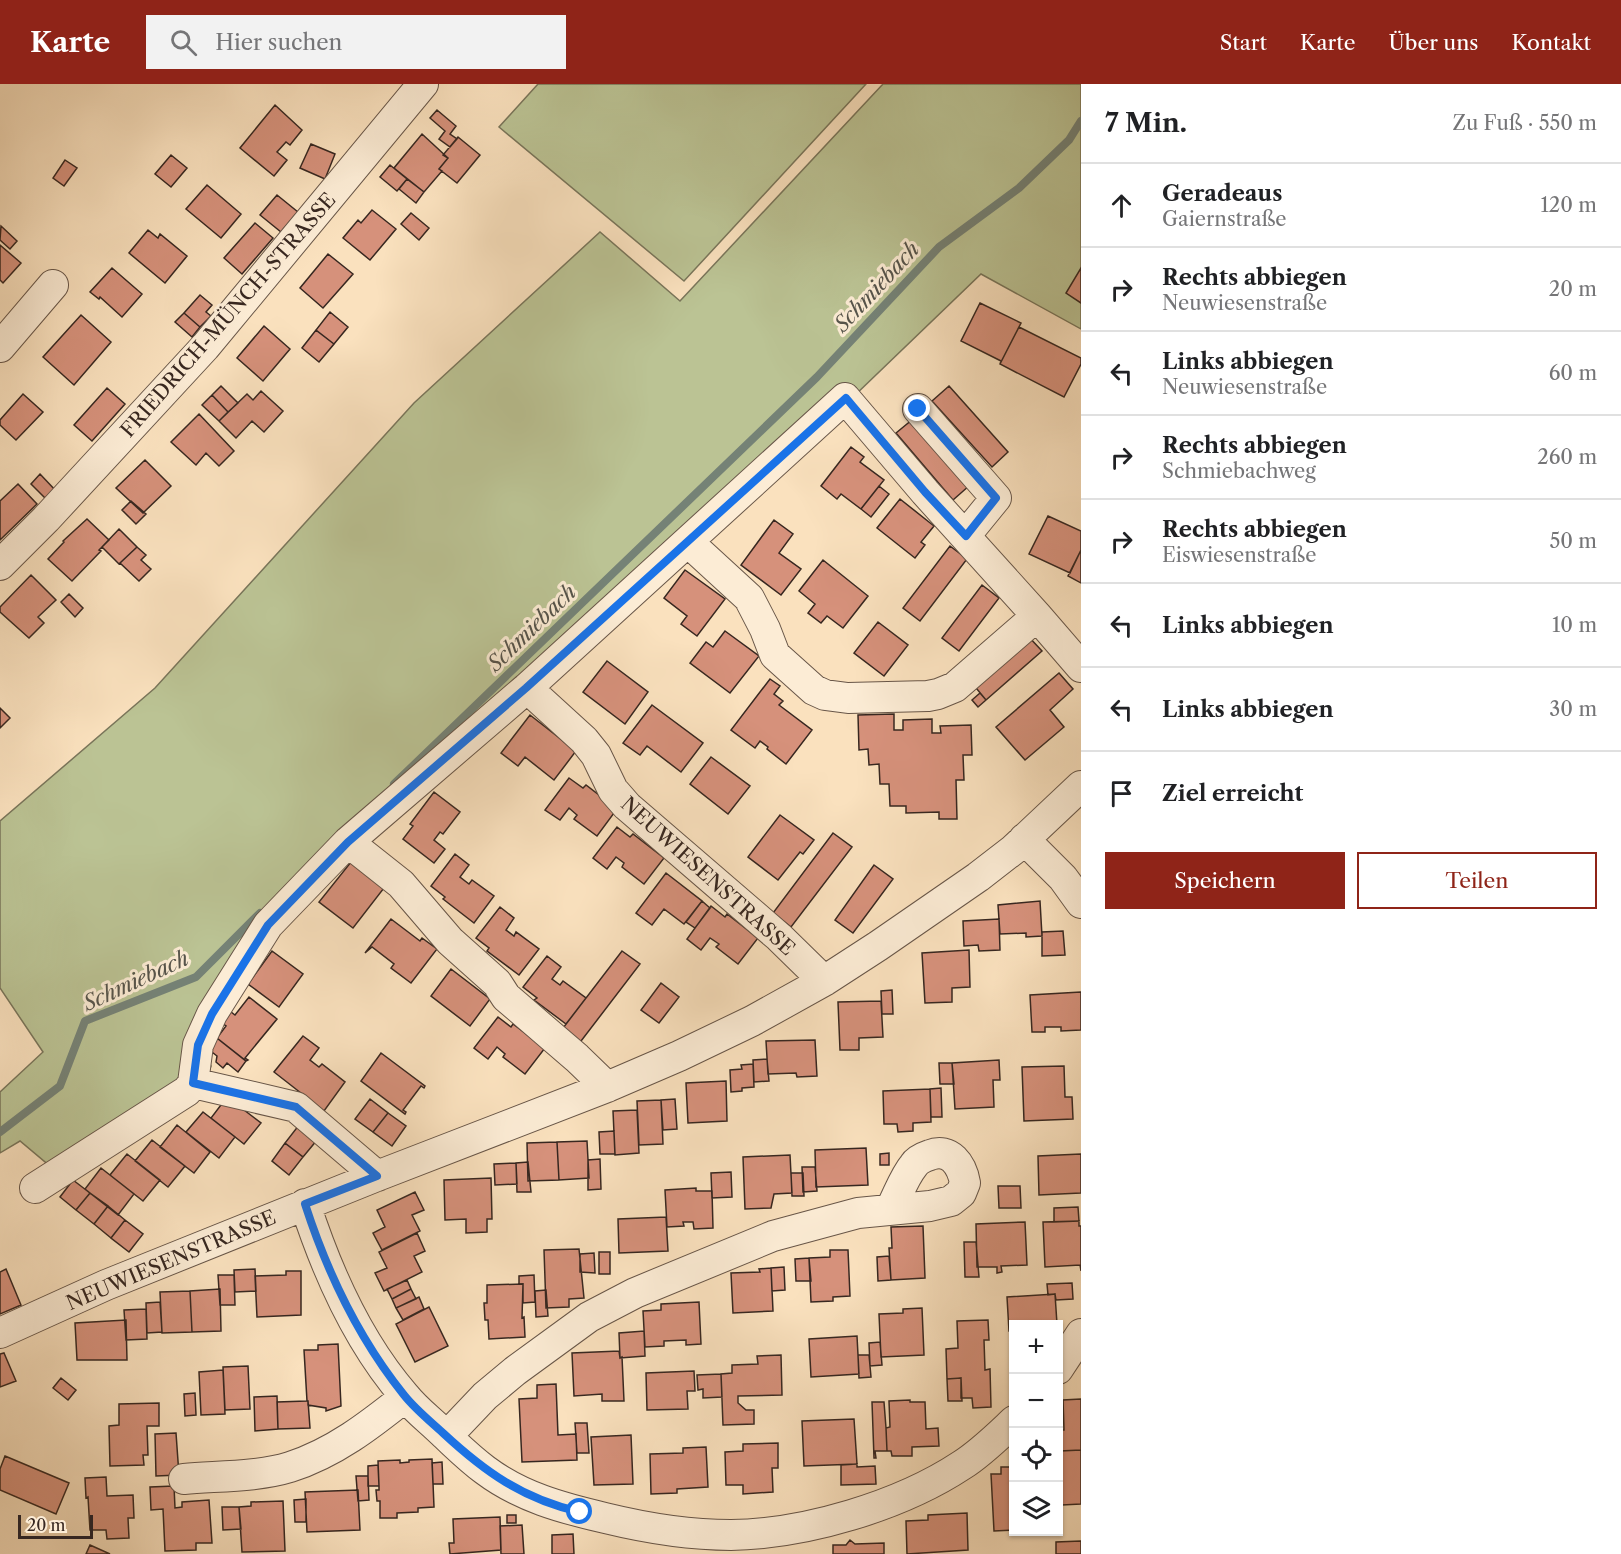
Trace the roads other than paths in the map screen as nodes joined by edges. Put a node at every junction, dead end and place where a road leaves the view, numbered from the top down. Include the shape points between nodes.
1 (423, 84) edge
2 (53, 285) dead end
3 (0, 347) edge
4 (918, 409) dead end
5 (966, 536) junction
6 (688, 542) junction
7 (0, 565) edge
8 (1037, 616) junction
9 (1081, 668) edge
10 (526, 688) junction
11 (1081, 786) edge
12 (1024, 839) junction
13 (348, 842) junction
14 (1081, 903) edge
15 (824, 981) junction
16 (193, 1083) junction
17 (607, 1087) junction
18 (377, 1176) junction
19 (35, 1188) dead end
20 (305, 1204) junction
21 (891, 1208) dead end
22 (0, 1333) edge
23 (1081, 1334) edge
24 (1063, 1363) edge
25 (405, 1397) junction
26 (1009, 1425) edge
27 (447, 1436) junction
28 (184, 1479) dead end

1 - 7 street, FRIEDRICH-MÜNCH-STRASSE via 205,347
2 - 3 street
4 - 5 street via 996,498
5 - 6 street via 846,398
5 - 8 street
6 - 8 street via 749,598 775,655 825,695 848,698 938,694 955,687
6 - 10 street
8 - 9 street
10 - 13 street
10 - 15 street, NEUWIESENSTRASSE via 584,740 627,806
11 - 12 street, NEUWIESENSTRASSE
12 - 14 street via 1063,878
12 - 15 street, NEUWIESENSTRASSE via 978,877
13 - 16 street via 268,925 212,1014 198,1045
13 - 17 street via 401,884 506,997
15 - 17 street, NEUWIESENSTRASSE via 752,1021
16 - 18 street via 296,1107
16 - 19 street via 187,1091
17 - 18 street, NEUWIESENSTRASSE
18 - 20 street, NEUWIESENSTRASSE
20 - 22 street, NEUWIESENSTRASSE
20 - 25 street via 337,1286 366,1340
21 - 27 street via 773,1236 635,1293 589,1317 515,1371
23 - 24 street
25 - 27 street
25 - 28 street via 349,1439 290,1467
26 - 27 street via 963,1465 897,1498 826,1522 731,1535 625,1523 559,1508 508,1485

